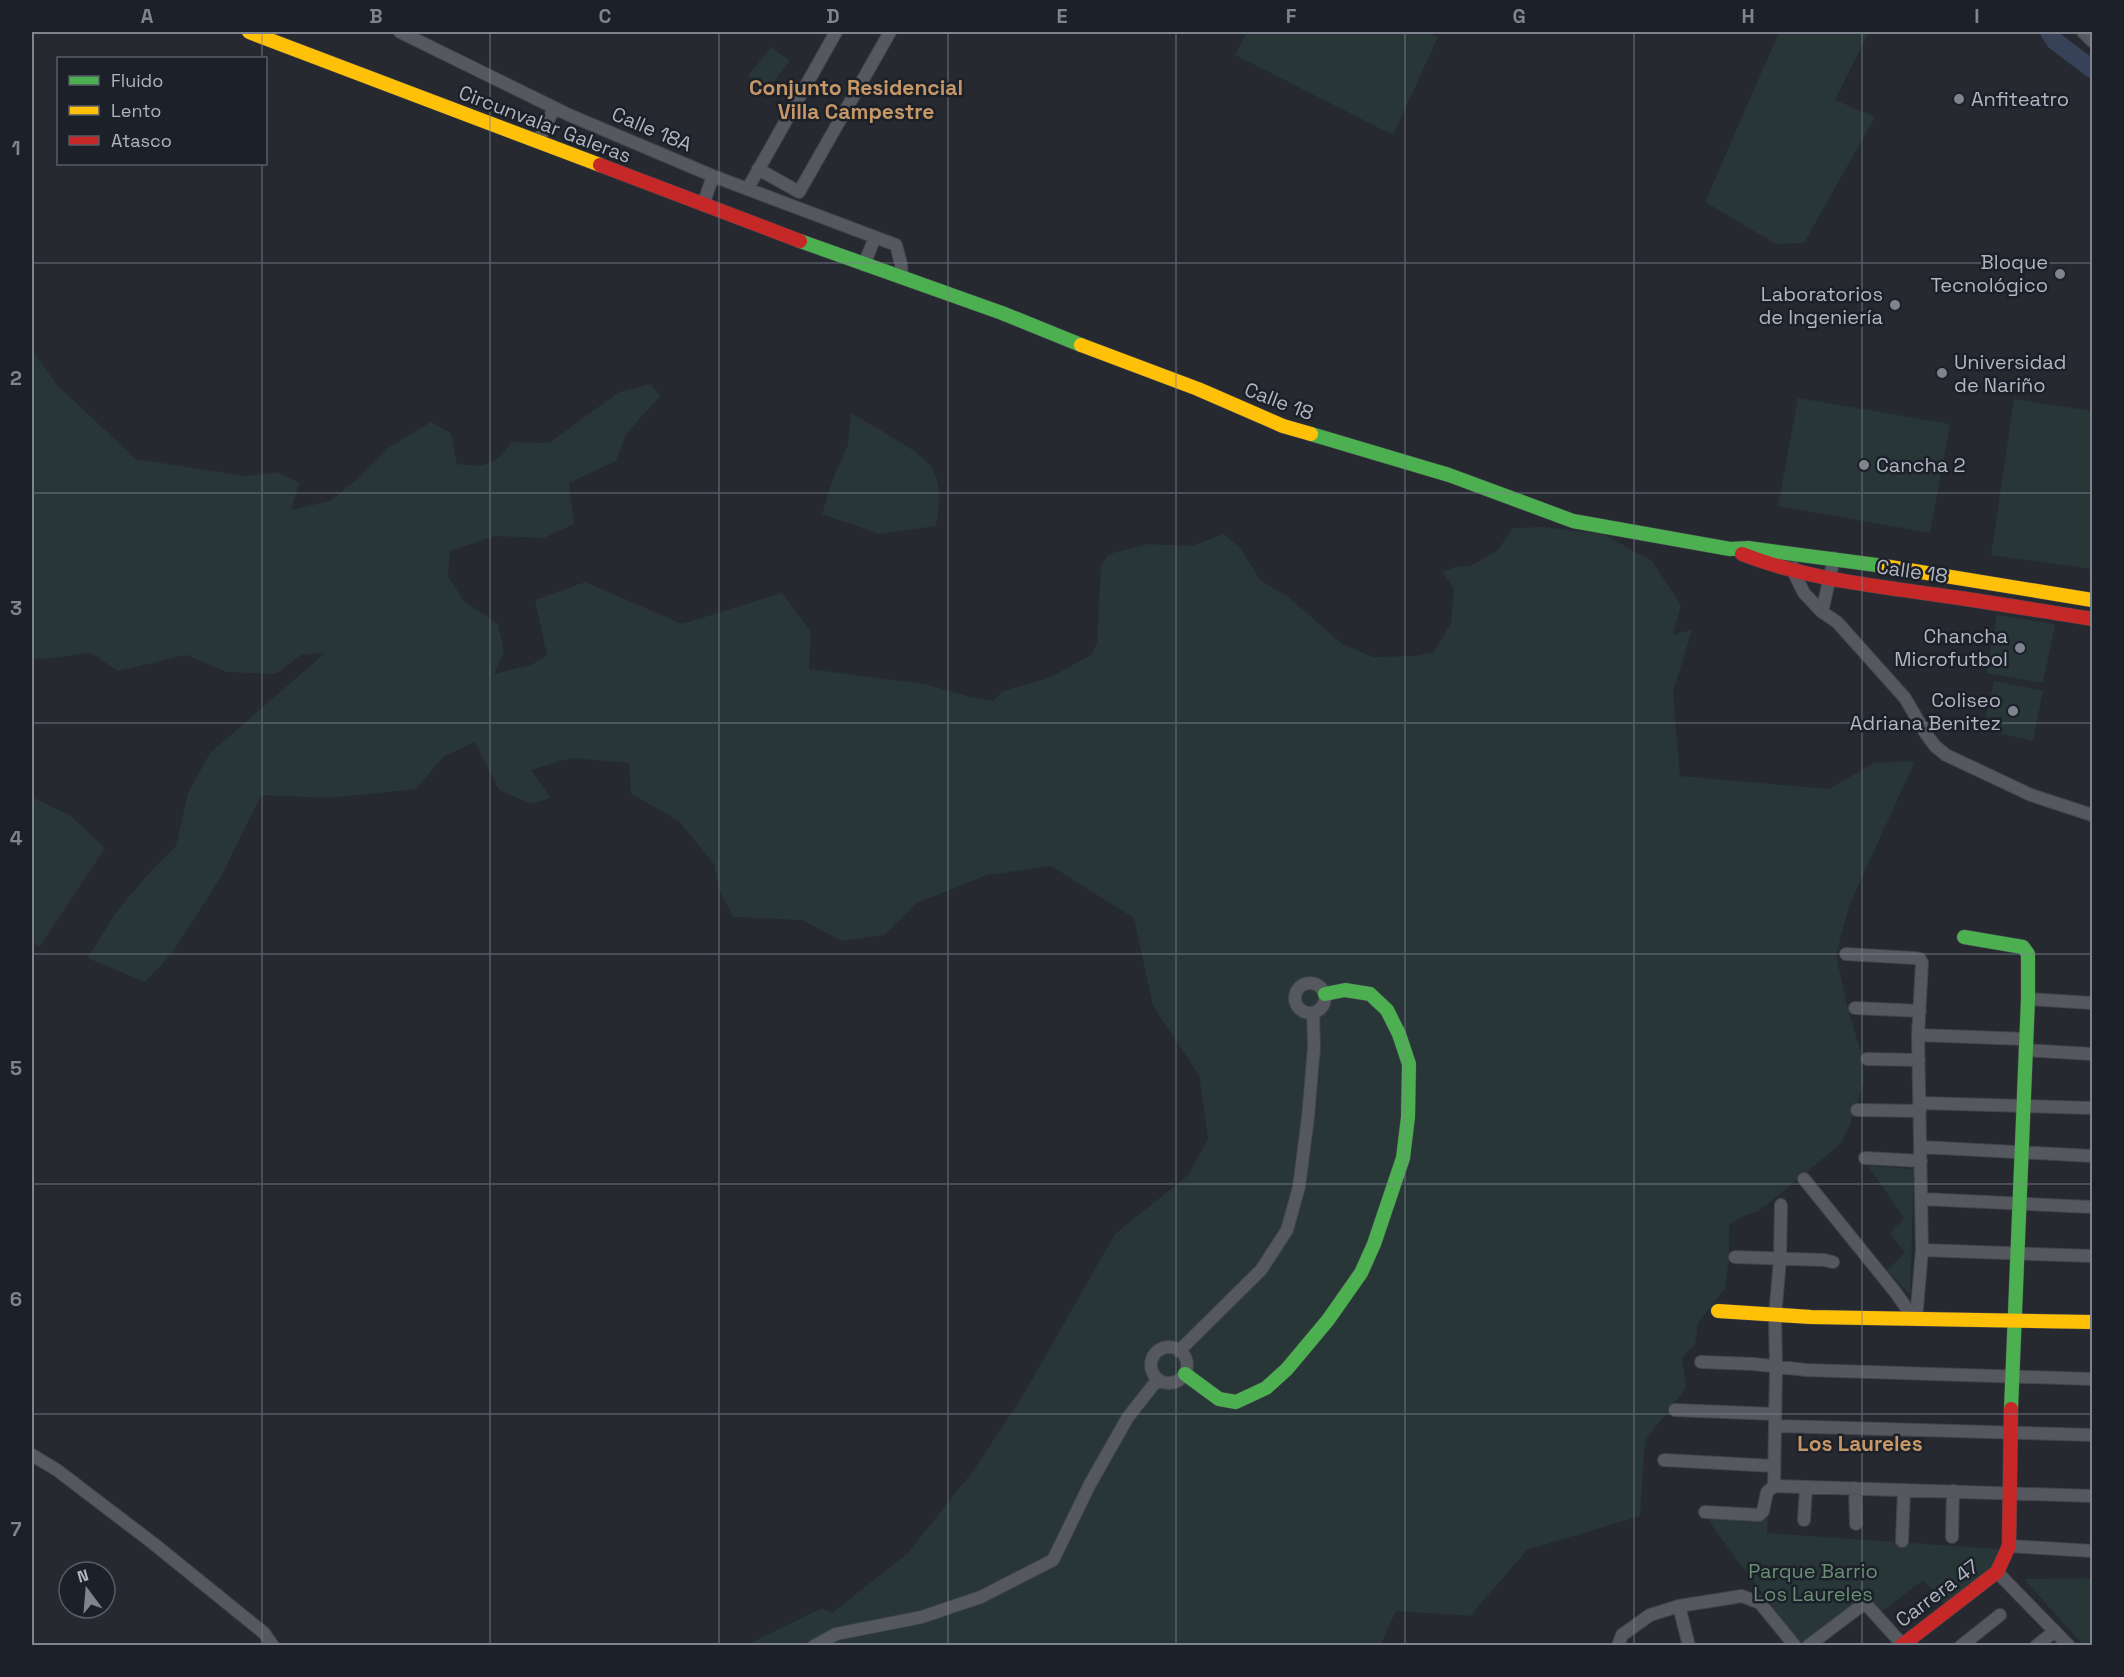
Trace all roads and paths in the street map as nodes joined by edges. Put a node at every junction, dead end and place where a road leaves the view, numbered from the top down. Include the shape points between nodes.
1 (249, 32) edge
2 (400, 32) edge
3 (836, 32) edge
4 (890, 32) edge
5 (2083, 32) edge
6 (2092, 41) edge
7 (554, 108) junction
8 (538, 142) junction
9 (759, 170) junction
10 (713, 176) junction
11 (748, 188) junction
12 (703, 205) junction
13 (875, 237) junction
14 (826, 251) joint
15 (864, 265) junction
16 (902, 278) junction
17 (1730, 549) junction
18 (1795, 554) junction
19 (1834, 558) junction
20 (1794, 573) junction
21 (1828, 580) junction
22 (2092, 600) edge
23 (1822, 612) junction
24 (2092, 619) edge
25 (2092, 815) edge
26 (1964, 937) dead end
27 (1846, 954) dead end
28 (1325, 994) junction
29 (2028, 999) junction
30 (2092, 1003) edge
31 (1855, 1008) dead end
32 (1920, 1011) junction
33 (1313, 1013) junction
34 (1918, 1035) junction
35 (2026, 1045) junction
36 (2092, 1054) edge
37 (1867, 1059) dead end
38 (1919, 1060) junction
39 (2022, 1105) junction
40 (1920, 1107) junction
41 (2092, 1108) edge
42 (1857, 1110) dead end
43 (1921, 1147) junction
44 (2020, 1151) junction
45 (2092, 1155) edge
46 (1865, 1158) dead end
47 (1921, 1161) junction
48 (1804, 1179) dead end
49 (1922, 1199) junction
50 (2019, 1202) junction
51 (1781, 1205) dead end
52 (2092, 1207) edge
53 (1922, 1250) junction
54 (2019, 1253) junction
55 (2092, 1256) edge
56 (1734, 1257) dead end
57 (1780, 1259) junction
58 (1833, 1262) dead end
59 (1718, 1311) dead end
60 (1774, 1317) junction
61 (2015, 1318) junction
62 (1915, 1319) junction
63 (2092, 1322) edge
64 (1179, 1351) junction
65 (1701, 1362) dead end
66 (1776, 1367) junction
67 (1185, 1374) junction
68 (2012, 1377) junction
69 (1158, 1379) junction
70 (2092, 1379) edge
71 (1675, 1410) dead end
72 (1775, 1420) junction
73 (2011, 1432) junction
74 (2092, 1435) edge
75 (32, 1455) edge
76 (1664, 1460) dead end
77 (1774, 1466) junction
78 (1774, 1486) junction
79 (1806, 1487) junction
80 (1855, 1488) junction
81 (1904, 1490) junction
82 (1953, 1491) junction
83 (2010, 1493) junction
84 (2092, 1496) edge
85 (1705, 1512) dead end
86 (1804, 1520) dead end
87 (1856, 1524) dead end
88 (1952, 1537) dead end
89 (1902, 1541) dead end
90 (2009, 1546) junction
91 (2092, 1551) edge
92 (1997, 1572) junction
93 (1679, 1606) junction
94 (2000, 1615) dead end
95 (2055, 1631) junction
96 (1902, 1645) edge
97 (273, 1646) edge
98 (814, 1646) edge
99 (1618, 1646) edge
100 (1689, 1646) edge
101 (1795, 1646) edge
102 (1808, 1646) edge
103 (1961, 1646) edge
104 (2036, 1646) edge
105 (2069, 1646) edge

1 - 8 main road, Circunvalar Galeras
2 - 7 street, Calle 18A
3 - 9 street
4 - 9 street via 799,192
5 - 6 street
7 - 8 street
7 - 10 street, Calle 18A
8 - 12 main road, Circunvalar Galeras
9 - 11 street
10 - 11 street, Calle 18A
10 - 12 street
11 - 13 street, Calle 18A
12 - 14 main road, Circunvalar Galeras
13 - 15 street
13 - 16 street, Calle 18A via 896,245
14 - 15 main road, Calle 18
15 - 16 main road, Calle 18
16 - 17 main road, Calle 18 via 1198,389 1283,426 1449,475 1574,521
17 - 18 main road, Calle 18
17 - 20 main road, Calle 18
18 - 19 main road, Calle 18
18 - 20 street
19 - 21 street
19 - 22 main road, Calle 18
20 - 21 main road, Calle 18
20 - 23 street via 1804,593
21 - 23 street
21 - 24 main road, Calle 18
23 - 25 street via 1837,622 1905,699 1926,735 1946,755 2031,795
26 - 29 main road via 2026,949
27 - 32 street via 1920,959
28 - 33 street via 1324,1004
28 - 33 street via 1315,983 1297,990 1296,1005
28 - 67 main road via 1345,990 1370,994 1387,1010 1409,1064 1403,1158 1374,1244 1361,1273 1328,1320 1266,1388 1236,1402 1219,1400
29 - 30 street
29 - 35 main road
31 - 32 street
32 - 34 street
33 - 64 street via 1307,1127 1299,1187 1287,1230 1262,1270
34 - 35 street
34 - 38 street
35 - 36 street
35 - 39 main road
37 - 38 street
38 - 40 street
39 - 40 street
39 - 41 street
39 - 44 main road
40 - 42 street
40 - 43 street
43 - 44 street
43 - 47 street
44 - 45 street
44 - 50 main road
46 - 47 street
47 - 49 street
48 - 62 street
49 - 50 street
49 - 53 street
50 - 52 street
50 - 54 main road
51 - 57 street
53 - 54 street
53 - 62 street
54 - 55 street
54 - 61 main road
56 - 57 street
57 - 58 street
57 - 60 street
59 - 60 main road
60 - 62 main road
60 - 66 street
61 - 62 main road
61 - 63 main road
61 - 68 main road
64 - 67 street via 1186,1361
64 - 69 street via 1169,1348 1155,1355 1151,1365
65 - 66 street
66 - 68 street
66 - 72 street
67 - 69 street via 1169,1383
68 - 70 street
68 - 73 main road
69 - 98 street via 1128,1417 1053,1560 981,1597 922,1617 836,1634
71 - 72 street
72 - 73 street
72 - 77 street
73 - 74 street
73 - 83 main road
75 - 97 street via 154,1544 264,1633
76 - 77 street
77 - 78 street
78 - 79 street
78 - 85 street via 1767,1492 1759,1515
79 - 80 street
79 - 86 street
80 - 81 street
80 - 87 street
81 - 82 street
81 - 89 street
82 - 83 street
82 - 88 street
83 - 84 street
83 - 90 main road
90 - 91 street
90 - 92 main road
92 - 95 street
92 - 96 main road, Carrera 47
93 - 99 street via 1635,1624 1622,1635
93 - 100 street
93 - 101 street via 1742,1596 1760,1603
94 - 103 street
95 - 104 street
95 - 105 street
96 - 102 street via 1865,1603

